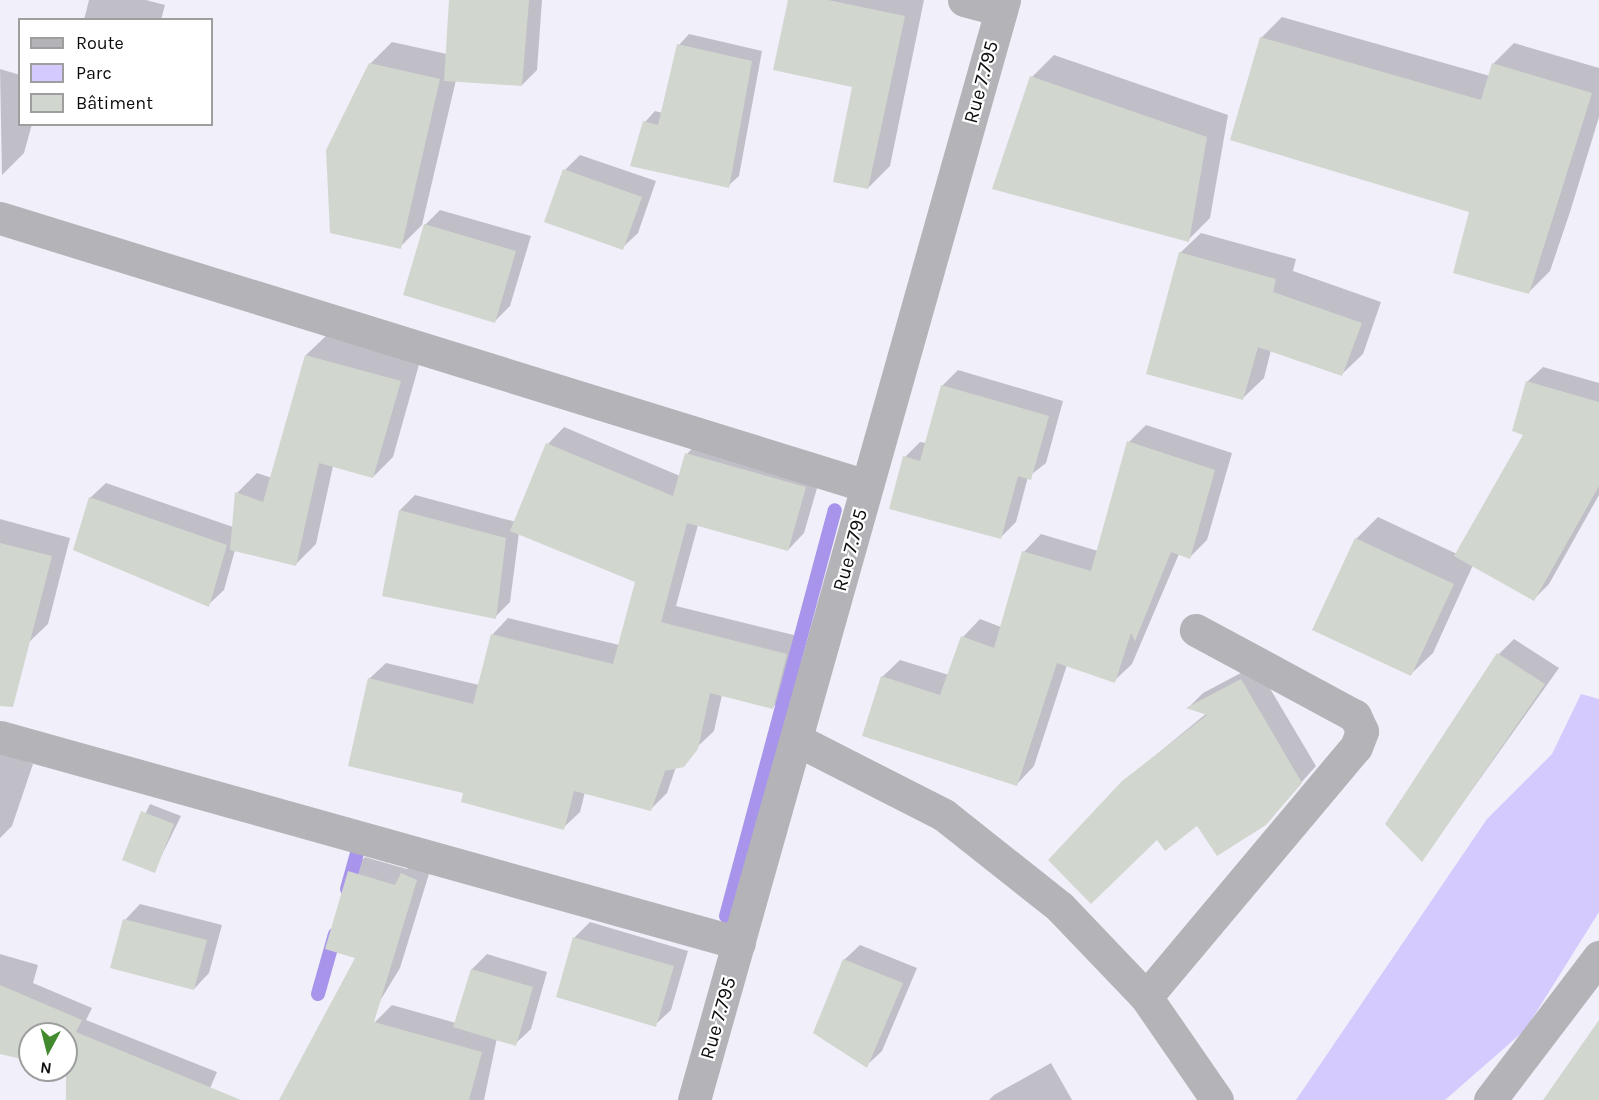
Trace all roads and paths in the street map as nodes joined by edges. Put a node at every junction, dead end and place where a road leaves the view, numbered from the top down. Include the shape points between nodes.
1 (964, 0) edge
2 (1003, 5) edge
3 (0, 218) edge
4 (867, 486) junction
5 (1196, 630) dead end
6 (0, 737) edge
7 (799, 741) junction
8 (740, 943) junction
9 (1599, 957) edge
10 (1146, 997) junction
11 (694, 1100) edge
12 (1217, 1100) edge
13 (1490, 1100) edge

1 - 2 street
2 - 4 street, Rue 7.795
3 - 4 street
4 - 7 street, Rue 7.795
5 - 10 street via 1355,716 1362,731 1356,747
6 - 8 street
7 - 8 street, Rue 7.795
7 - 10 street via 944,815 1060,907
8 - 11 street, Rue 7.795
9 - 13 street
10 - 12 street

